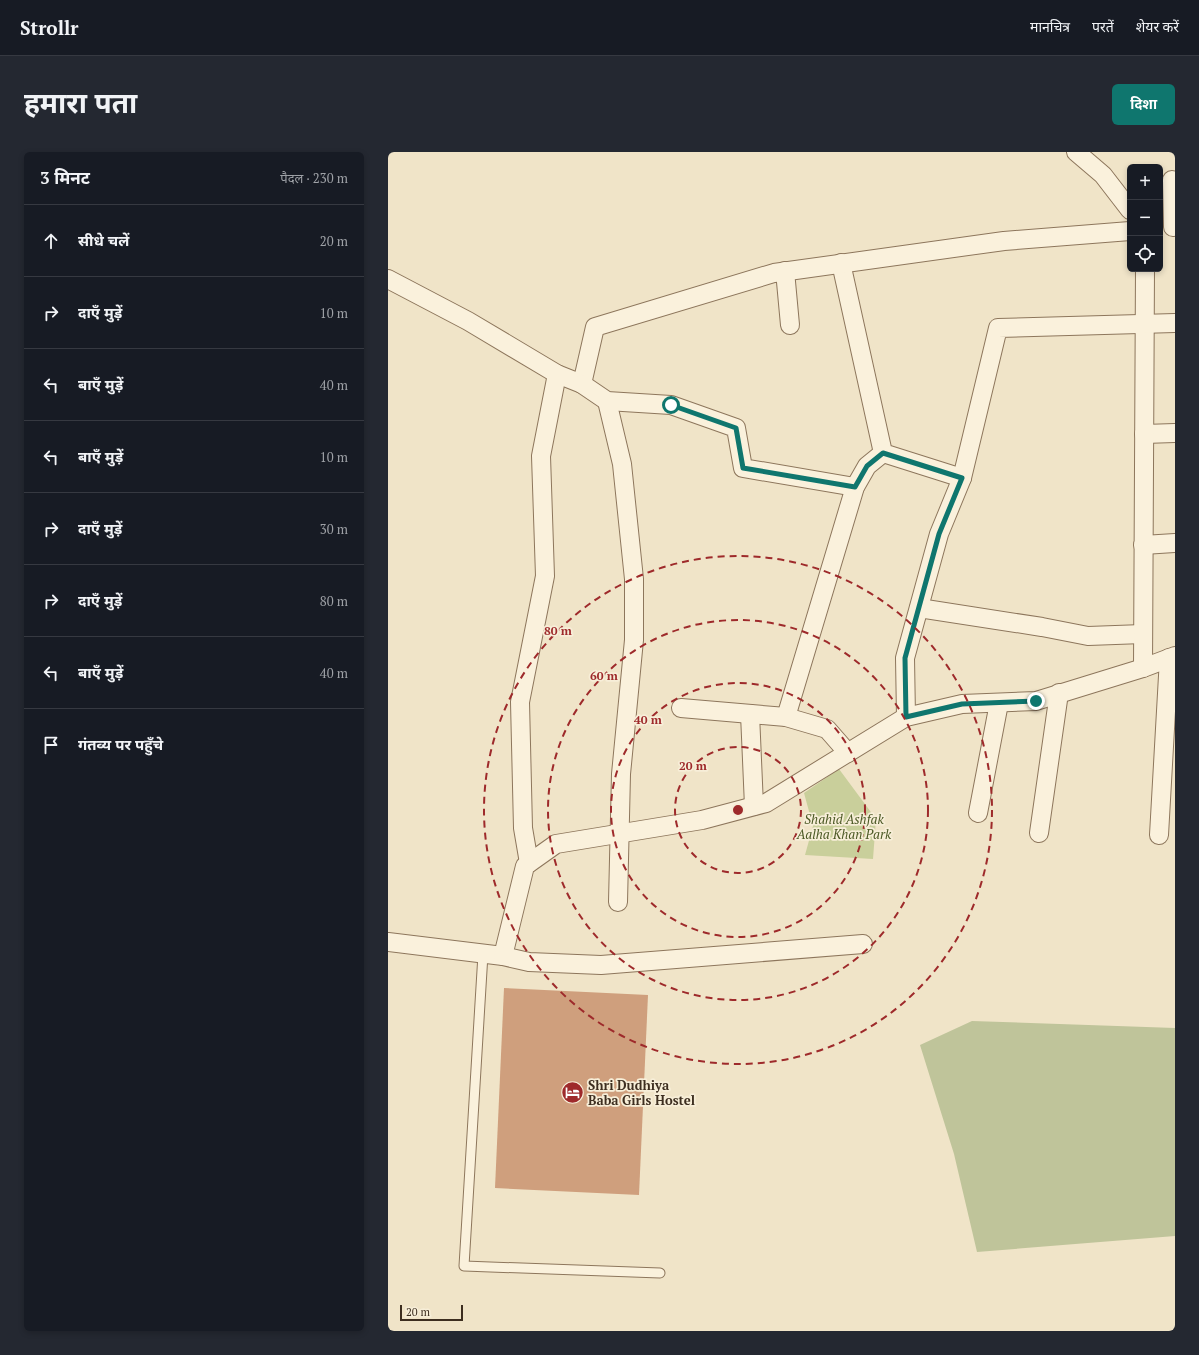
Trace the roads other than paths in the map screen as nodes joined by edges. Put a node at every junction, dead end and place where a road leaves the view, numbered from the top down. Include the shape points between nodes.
1 (1076, 152) edge
2 (1172, 180) dead end
3 (1127, 206) edge
4 (1169, 228) edge
5 (1127, 231) edge
6 (841, 263) junction
7 (785, 271) junction
8 (1145, 272) edge
9 (388, 279) edge
10 (1175, 323) edge
11 (790, 324) dead end
12 (1145, 324) junction
13 (557, 374) junction
14 (582, 384) junction
15 (607, 401) junction
16 (1175, 433) edge
17 (1144, 434) junction
18 (883, 453) junction
19 (962, 478) junction
20 (855, 487) junction
21 (1175, 543) edge
22 (1144, 545) junction
23 (919, 608) junction
24 (1143, 634) junction
25 (1172, 657) edge
26 (1143, 668) junction
27 (1059, 693) junction
28 (999, 703) junction
29 (681, 708) dead end
30 (750, 714) junction
31 (786, 716) junction
32 (906, 717) junction
33 (848, 752) junction
34 (754, 806) junction
35 (978, 813) dead end
36 (619, 833) junction
37 (1039, 833) dead end
38 (1159, 835) dead end
39 (530, 862) junction
40 (618, 902) dead end
41 (388, 942) edge
42 (862, 944) dead end
43 (483, 954) junction
44 (503, 956) junction
45 (660, 1273) dead end

1 - 3 street via 1103,175
2 - 4 street
5 - 6 street via 1004,241
6 - 7 street
6 - 18 street
7 - 11 street
7 - 14 street via 595,327
8 - 12 street
9 - 13 street
10 - 12 street
12 - 17 street
12 - 19 street via 998,328
13 - 14 street
13 - 39 street via 541,456 545,576 520,702 524,828
14 - 15 street
15 - 20 street via 671,405 736,428 743,468
15 - 36 street via 622,464 634,579 634,640 621,774
16 - 17 street
17 - 22 street
18 - 19 street
18 - 20 street via 867,466
19 - 23 street via 939,534
20 - 31 street
21 - 22 street
22 - 24 street
23 - 24 street via 1042,626 1088,636
23 - 32 street via 905,658
24 - 26 street
25 - 26 street
25 - 38 street
26 - 27 street
27 - 28 street via 1036,701
27 - 37 street
28 - 32 street via 962,704
28 - 35 street
29 - 30 street
30 - 31 street
30 - 34 street
31 - 33 street via 827,729
32 - 33 street
33 - 34 street via 766,803
34 - 36 street via 702,820
36 - 39 street via 556,844
36 - 40 street
39 - 44 street via 525,866
41 - 43 street
42 - 44 street via 601,965 529,962
43 - 44 street
43 - 45 lane via 464,1266

